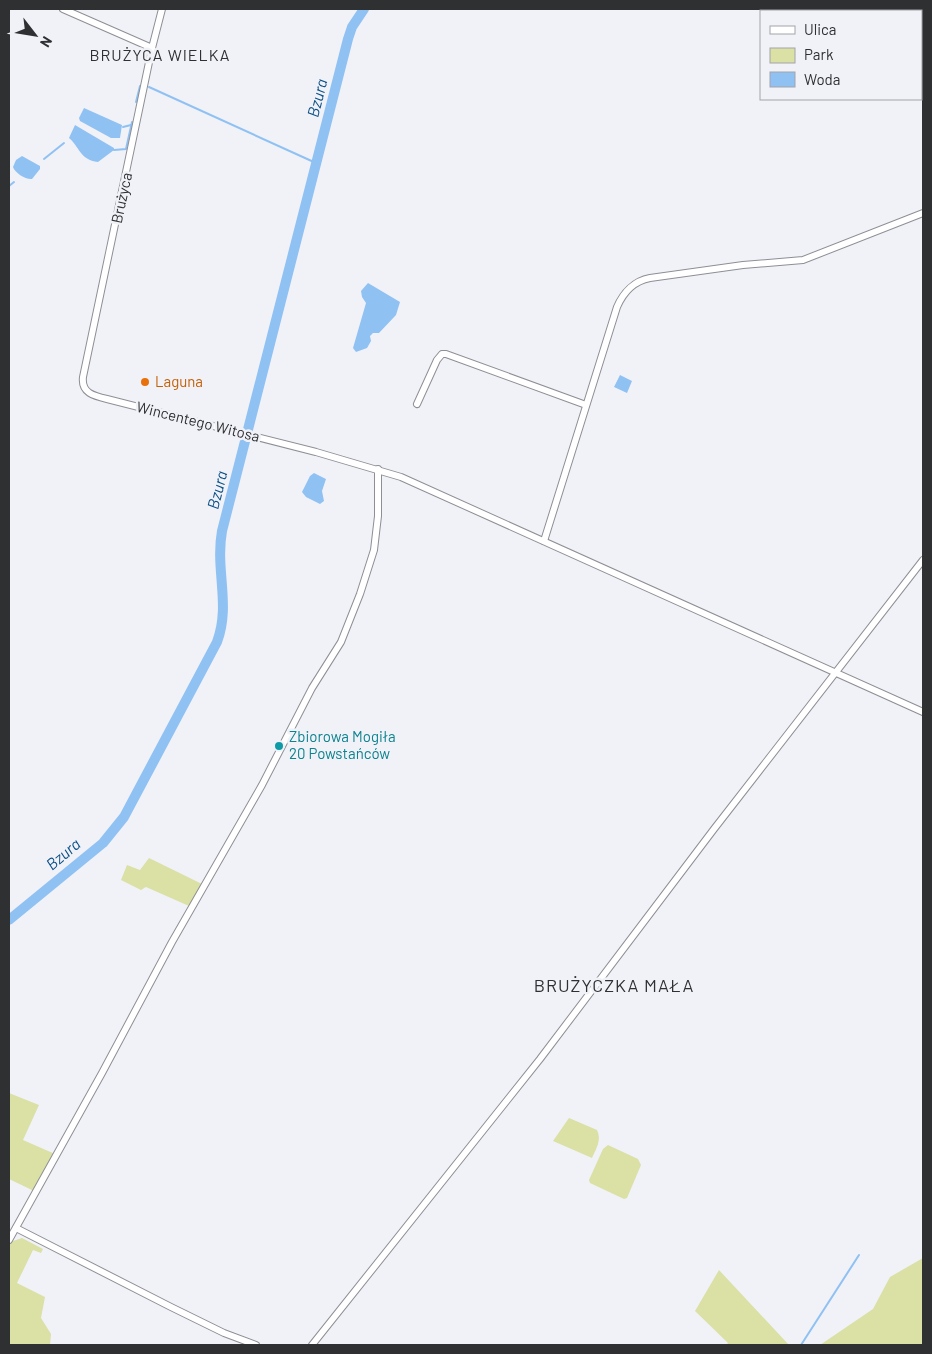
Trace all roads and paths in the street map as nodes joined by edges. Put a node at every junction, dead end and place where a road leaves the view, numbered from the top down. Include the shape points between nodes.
1 (64, 9) edge
2 (162, 9) edge
3 (152, 48) junction
4 (923, 212) edge
5 (84, 387) joint
6 (417, 404) dead end
7 (586, 406) junction
8 (378, 469) junction
9 (544, 541) junction
10 (923, 560) edge
11 (836, 672) junction
12 (923, 712) edge
13 (16, 1228) junction
14 (9, 1240) edge
15 (256, 1345) edge
16 (312, 1345) edge

1 - 3 street
2 - 3 street, Brużyca
3 - 5 street, Brużyca via 83,376
4 - 7 street via 803,260 718,268 650,278 637,283 627,291 617,307
5 - 8 street, Wincentego Witosa via 95,396
6 - 7 street via 437,360 446,354
7 - 9 street
8 - 9 street, Wincentego Witosa via 432,489
8 - 13 street via 374,550 341,642 312,688 262,786 172,942
9 - 11 street, Wincentego Witosa
10 - 11 street
11 - 12 street, Wincentego Witosa
11 - 16 street via 546,1051
13 - 14 street
13 - 15 street via 206,1324

